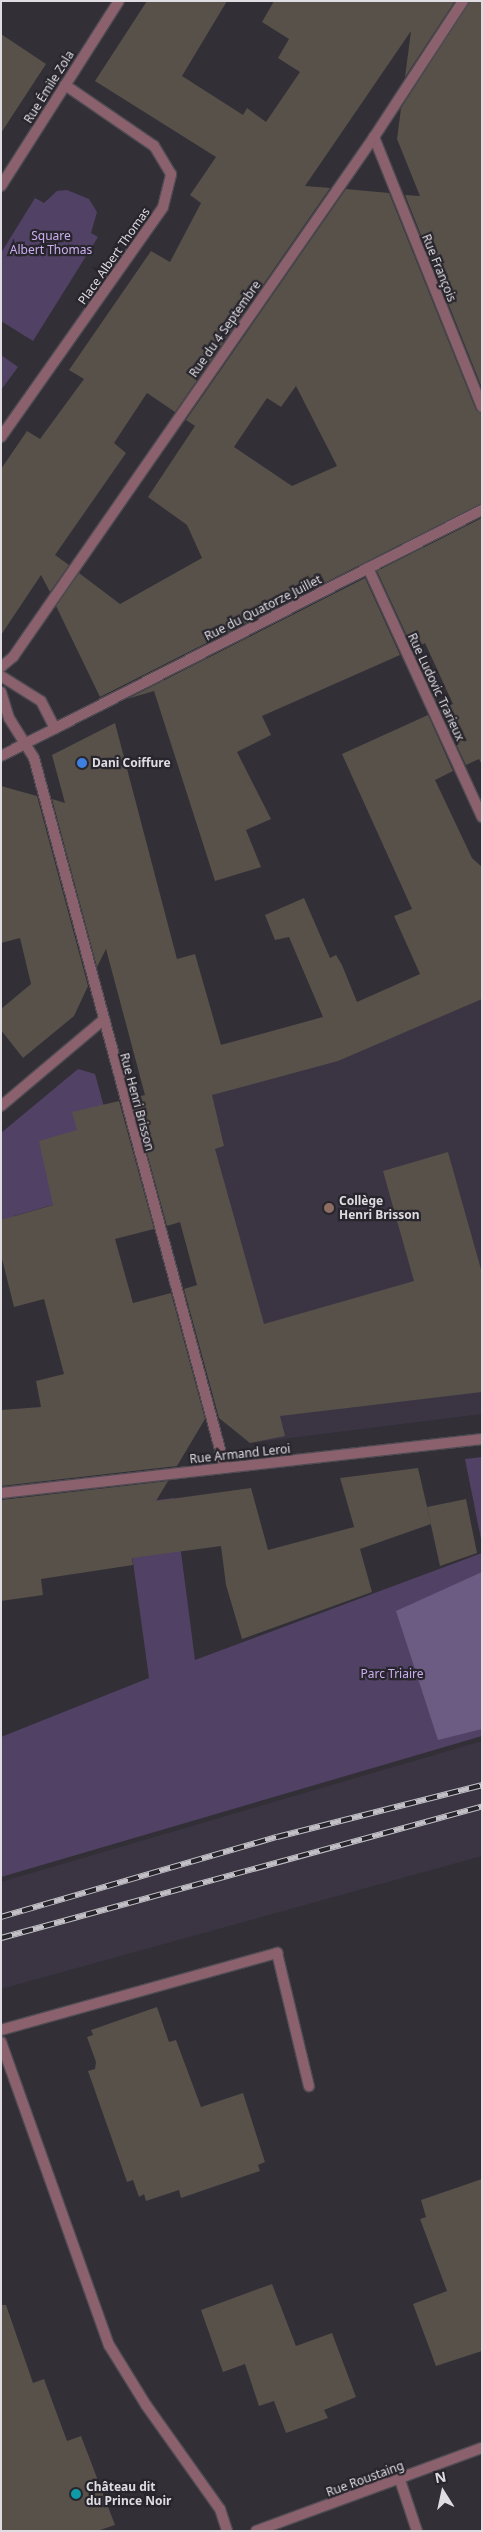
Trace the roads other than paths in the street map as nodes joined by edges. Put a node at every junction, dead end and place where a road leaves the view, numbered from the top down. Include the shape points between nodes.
1 (119, 1) edge
2 (463, 1) edge
3 (66, 85) junction
4 (374, 137) junction
5 (1, 186) edge
6 (482, 407) edge
7 (1, 437) edge
8 (482, 510) edge
9 (368, 568) junction
10 (1, 667) edge
11 (1, 676) edge
12 (1, 692) edge
13 (55, 728) junction
14 (25, 743) junction
15 (1, 756) edge
16 (482, 817) edge
17 (102, 1021) junction
18 (1, 1106) edge
19 (482, 1439) edge
20 (225, 1468) junction
21 (1, 1493) edge
22 (1, 2030) edge
23 (1, 2042) edge
24 (309, 2086) dead end
25 (482, 2448) edge
26 (400, 2480) junction
27 (228, 2531) edge
28 (256, 2531) edge
29 (417, 2531) edge

1 - 3 street, Rue Émile Zola
2 - 4 street, Rue du 4 Septembre
3 - 5 street, Rue Émile Zola
3 - 7 street, Place Albert Thomas via 154,146 171,174 163,207
4 - 6 street, Rue François
4 - 10 street, Rue du 4 Septembre via 13,657
8 - 9 street, Rue du Quatorze Juillet
9 - 13 street, Rue du Quatorze Juillet
9 - 16 street, Rue Ludovic Trarieux
11 - 13 street via 41,701
12 - 14 street via 9,718
13 - 14 street, Rue du Quatorze Juillet
14 - 15 street, Rue du Quatorze Juillet
14 - 17 street, Rue Henri Brisson via 34,758
17 - 18 street
17 - 20 street, Rue Henri Brisson
19 - 20 street, Rue Armand Leroi
20 - 21 street, Rue Armand Leroi
22 - 24 street via 277,1953
23 - 27 street via 109,2345 146,2405 220,2509
25 - 26 street, Rue Roustaing
26 - 28 street, Rue Roustaing
26 - 29 street

